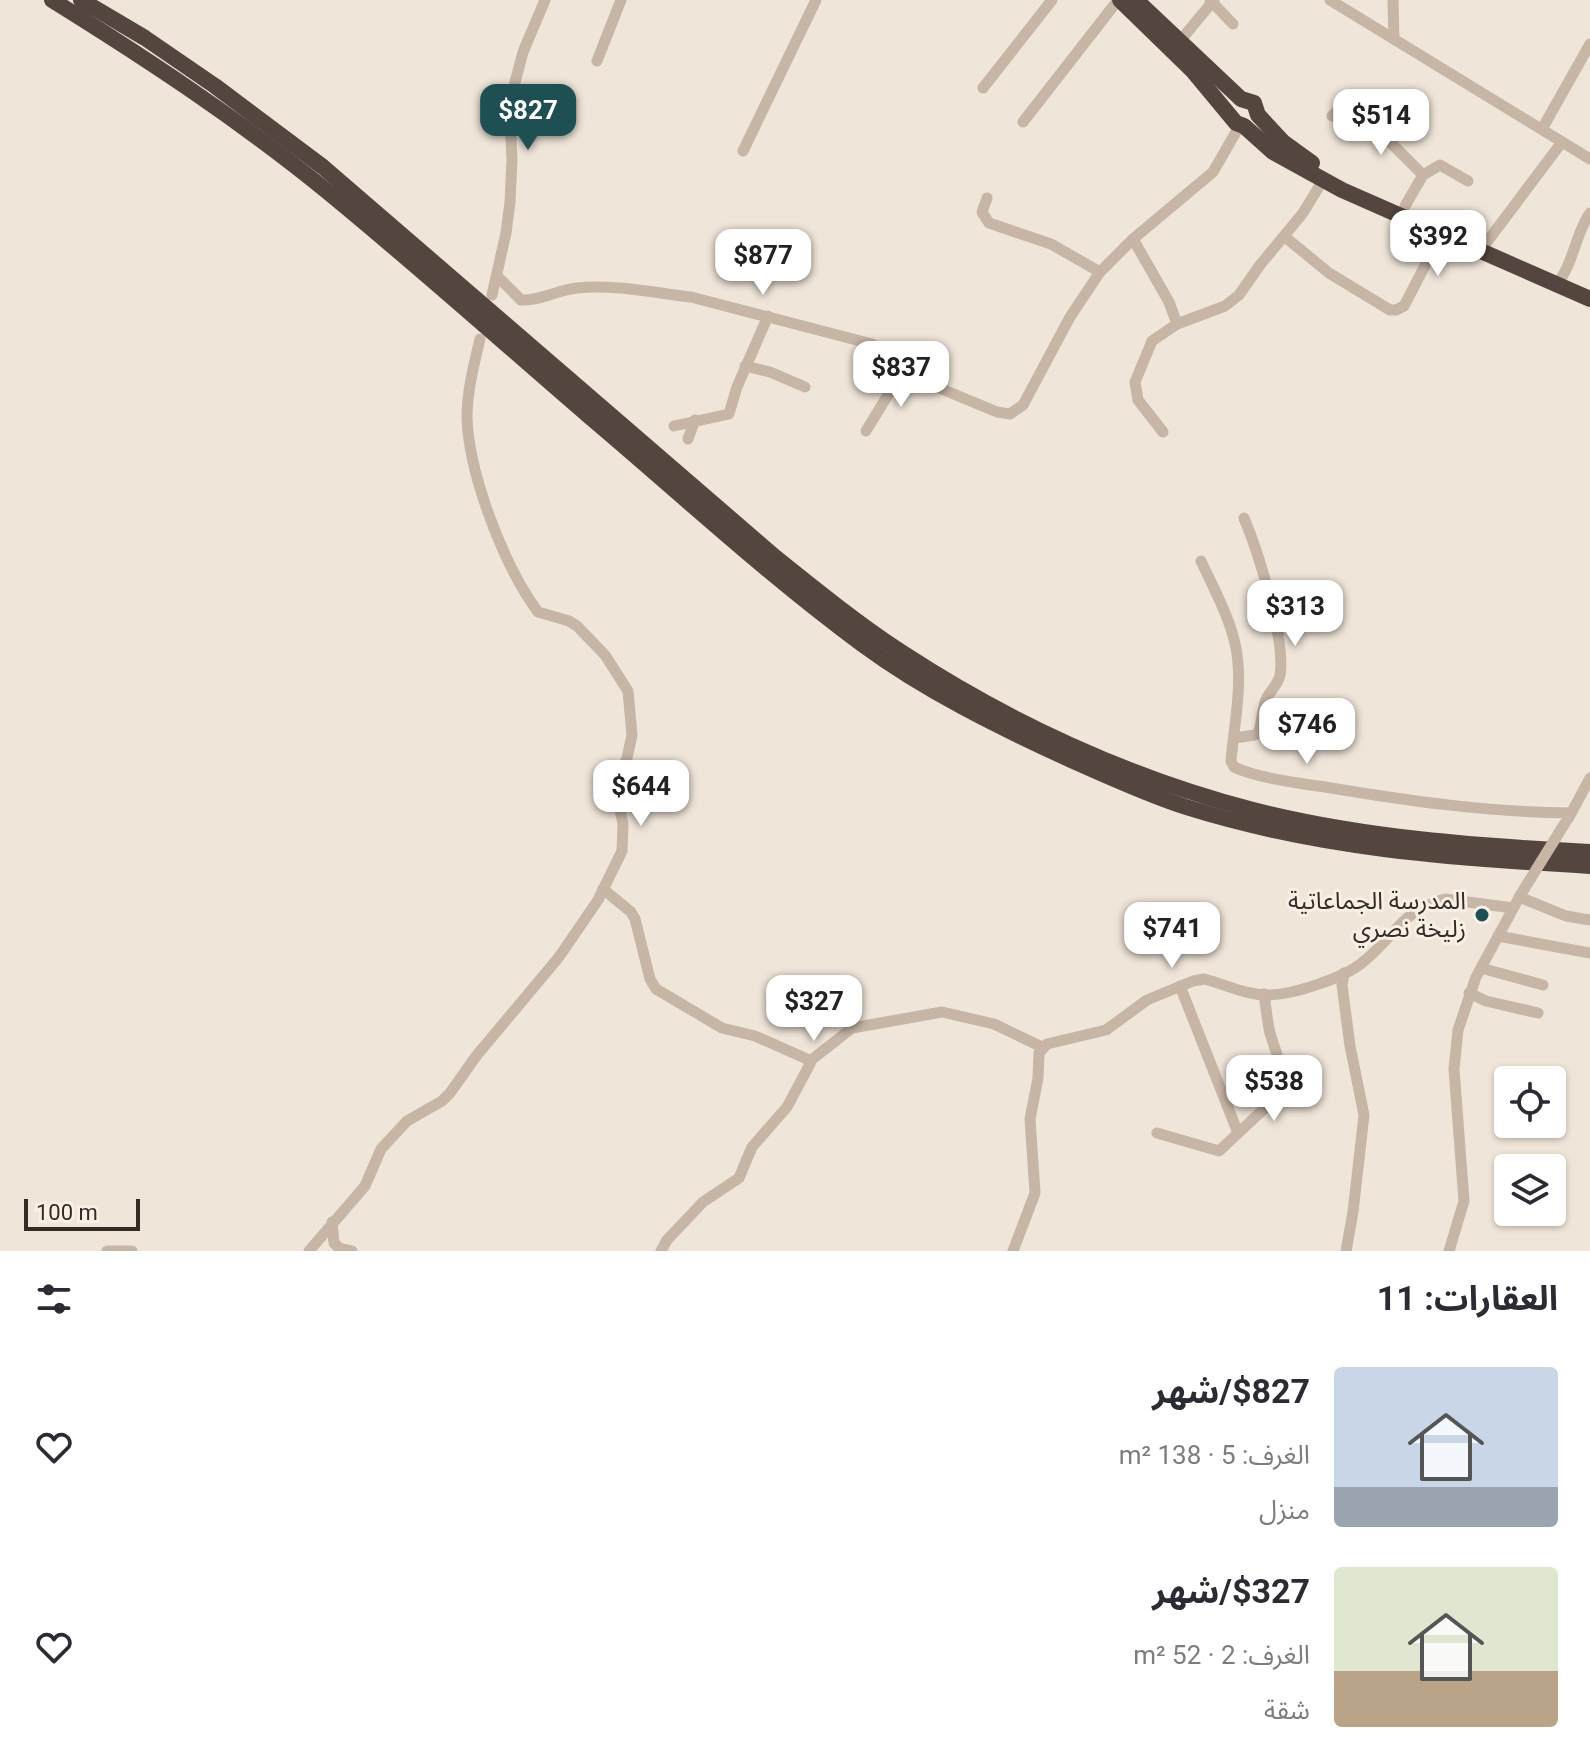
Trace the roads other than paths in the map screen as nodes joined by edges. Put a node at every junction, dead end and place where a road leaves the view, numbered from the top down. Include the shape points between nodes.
1 (52, 0) edge
2 (81, 0) edge
3 (545, 0) edge
4 (621, 0) edge
5 (816, 0) edge
6 (1052, 0) edge
7 (1119, 0) edge
8 (1136, 0) edge
9 (1330, 0) edge
10 (1393, 0) edge
11 (1212, 1) edge
12 (1233, 24) dead end
13 (1394, 39) junction
14 (1180, 41) junction
15 (1590, 44) edge
16 (597, 61) dead end
17 (983, 88) dead end
18 (1241, 99) junction
19 (1258, 115) junction
20 (1332, 116) dead end
21 (1023, 122) dead end
22 (1238, 122) junction
23 (1542, 129) junction
24 (1562, 142) junction
25 (743, 151) dead end
26 (1590, 159) edge
27 (1423, 175) junction
28 (1323, 180) junction
29 (1468, 181) dead end
30 (987, 198) dead end
31 (1405, 206) junction
32 (1590, 213) edge
33 (1442, 233) junction
34 (1285, 237) junction
35 (1133, 239) junction
36 (1487, 242) junction
37 (1100, 272) junction
38 (497, 276) junction
39 (1562, 277) junction
40 (1590, 289) edge
41 (492, 295) dead end
42 (1590, 299) edge
43 (768, 316) junction
44 (1177, 324) junction
45 (480, 339) dead end
46 (745, 366) junction
47 (905, 367) junction
48 (805, 387) dead end
49 (695, 420) junction
50 (674, 426) dead end
51 (866, 431) dead end
52 (1163, 432) dead end
53 (688, 439) dead end
54 (1244, 518) dead end
55 (1201, 561) dead end
56 (1234, 738) junction
57 (1590, 778) edge
58 (1568, 818) junction
59 (1590, 852) edge
60 (1590, 866) edge
61 (603, 889) junction
62 (1520, 895) junction
63 (1513, 908) junction
64 (1590, 920) edge
65 (1498, 936) junction
66 (1590, 953) edge
67 (1481, 968) junction
68 (1344, 973) junction
69 (1543, 985) dead end
70 (1180, 986) junction
71 (1469, 993) junction
72 (1264, 994) junction
73 (1538, 1013) dead end
74 (1042, 1047) junction
75 (810, 1061) junction
76 (1157, 1133) dead end
77 (1238, 1133) junction
78 (332, 1221) junction
79 (107, 1251) edge
80 (132, 1251) edge
81 (309, 1251) edge
82 (352, 1251) edge
83 (661, 1251) edge
84 (1013, 1251) edge
85 (1346, 1251) edge
86 (1449, 1251) edge

1 - 60 highway via 195,92 326,190 792,591 898,669 960,705 1117,781 1185,806 1305,838 1442,857
2 - 59 highway via 215,86 323,167 786,566 900,651 962,689 1114,764 1253,810 1426,841
3 - 38 street via 509,105 510,202
4 - 16 street
5 - 25 street
6 - 17 street
7 - 21 street
7 - 22 highway
8 - 14 highway
9 - 13 street
10 - 13 street
11 - 12 street
11 - 14 street
13 - 23 street
14 - 18 highway
15 - 23 street
18 - 19 highway via 1254,103
18 - 22 highway via 1231,107
19 - 22 highway via 1253,123
19 - 31 highway via 1313,163
20 - 27 street via 1351,103
22 - 28 highway via 1273,152
22 - 35 street via 1213,172
23 - 24 street
24 - 26 street
24 - 36 street
27 - 29 street via 1440,165
27 - 31 street
28 - 33 highway
28 - 34 street
30 - 37 street via 982,212 989,223 1051,244
31 - 36 highway
32 - 39 street
33 - 34 street via 1404,306 1396,310 1329,273
33 - 42 highway
34 - 44 street via 1232,302
35 - 37 street
35 - 44 street
36 - 39 highway
37 - 47 street via 1017,411 997,412 949,394
38 - 41 street
38 - 43 street via 521,300 577,288 626,290 691,297
39 - 40 highway
43 - 46 street
43 - 47 street via 872,344
44 - 52 street via 1152,341 1135,382 1138,400
45 - 61 street via 467,416 483,498 538,612 569,621 592,642 623,681 631,706 630,747 615,785 622,851
46 - 48 street
46 - 49 street via 729,414
47 - 51 street
49 - 50 street
49 - 53 street
54 - 56 street via 1271,603 1280,671 1258,733
55 - 56 street via 1237,652
56 - 58 street via 1232,764 1243,770 1438,805
57 - 58 street
58 - 62 street, bridge
61 - 75 street via 635,919 656,989 722,1028 763,1039
61 - 78 street via 559,957 450,1093 407,1121 381,1149 365,1186
62 - 63 street
62 - 64 street via 1566,916
63 - 65 street
63 - 68 street via 1436,901 1407,915 1363,963
65 - 66 street
65 - 67 street
67 - 69 street
67 - 71 street
68 - 72 street via 1308,987
68 - 85 street via 1350,1046 1364,1115
70 - 72 street via 1204,979
70 - 74 street via 1147,1000 1106,1030
70 - 77 street
71 - 73 street
71 - 86 street via 1454,1069 1464,1201
72 - 77 street via 1282,1085 1278,1096
74 - 75 street via 994,1024 942,1012 852,1028
74 - 84 street via 1030,1119 1035,1193
75 - 83 street via 787,1107 752,1147 739,1178 703,1202
76 - 77 street via 1216,1151
78 - 81 street
78 - 82 street via 334,1243
79 - 80 street

